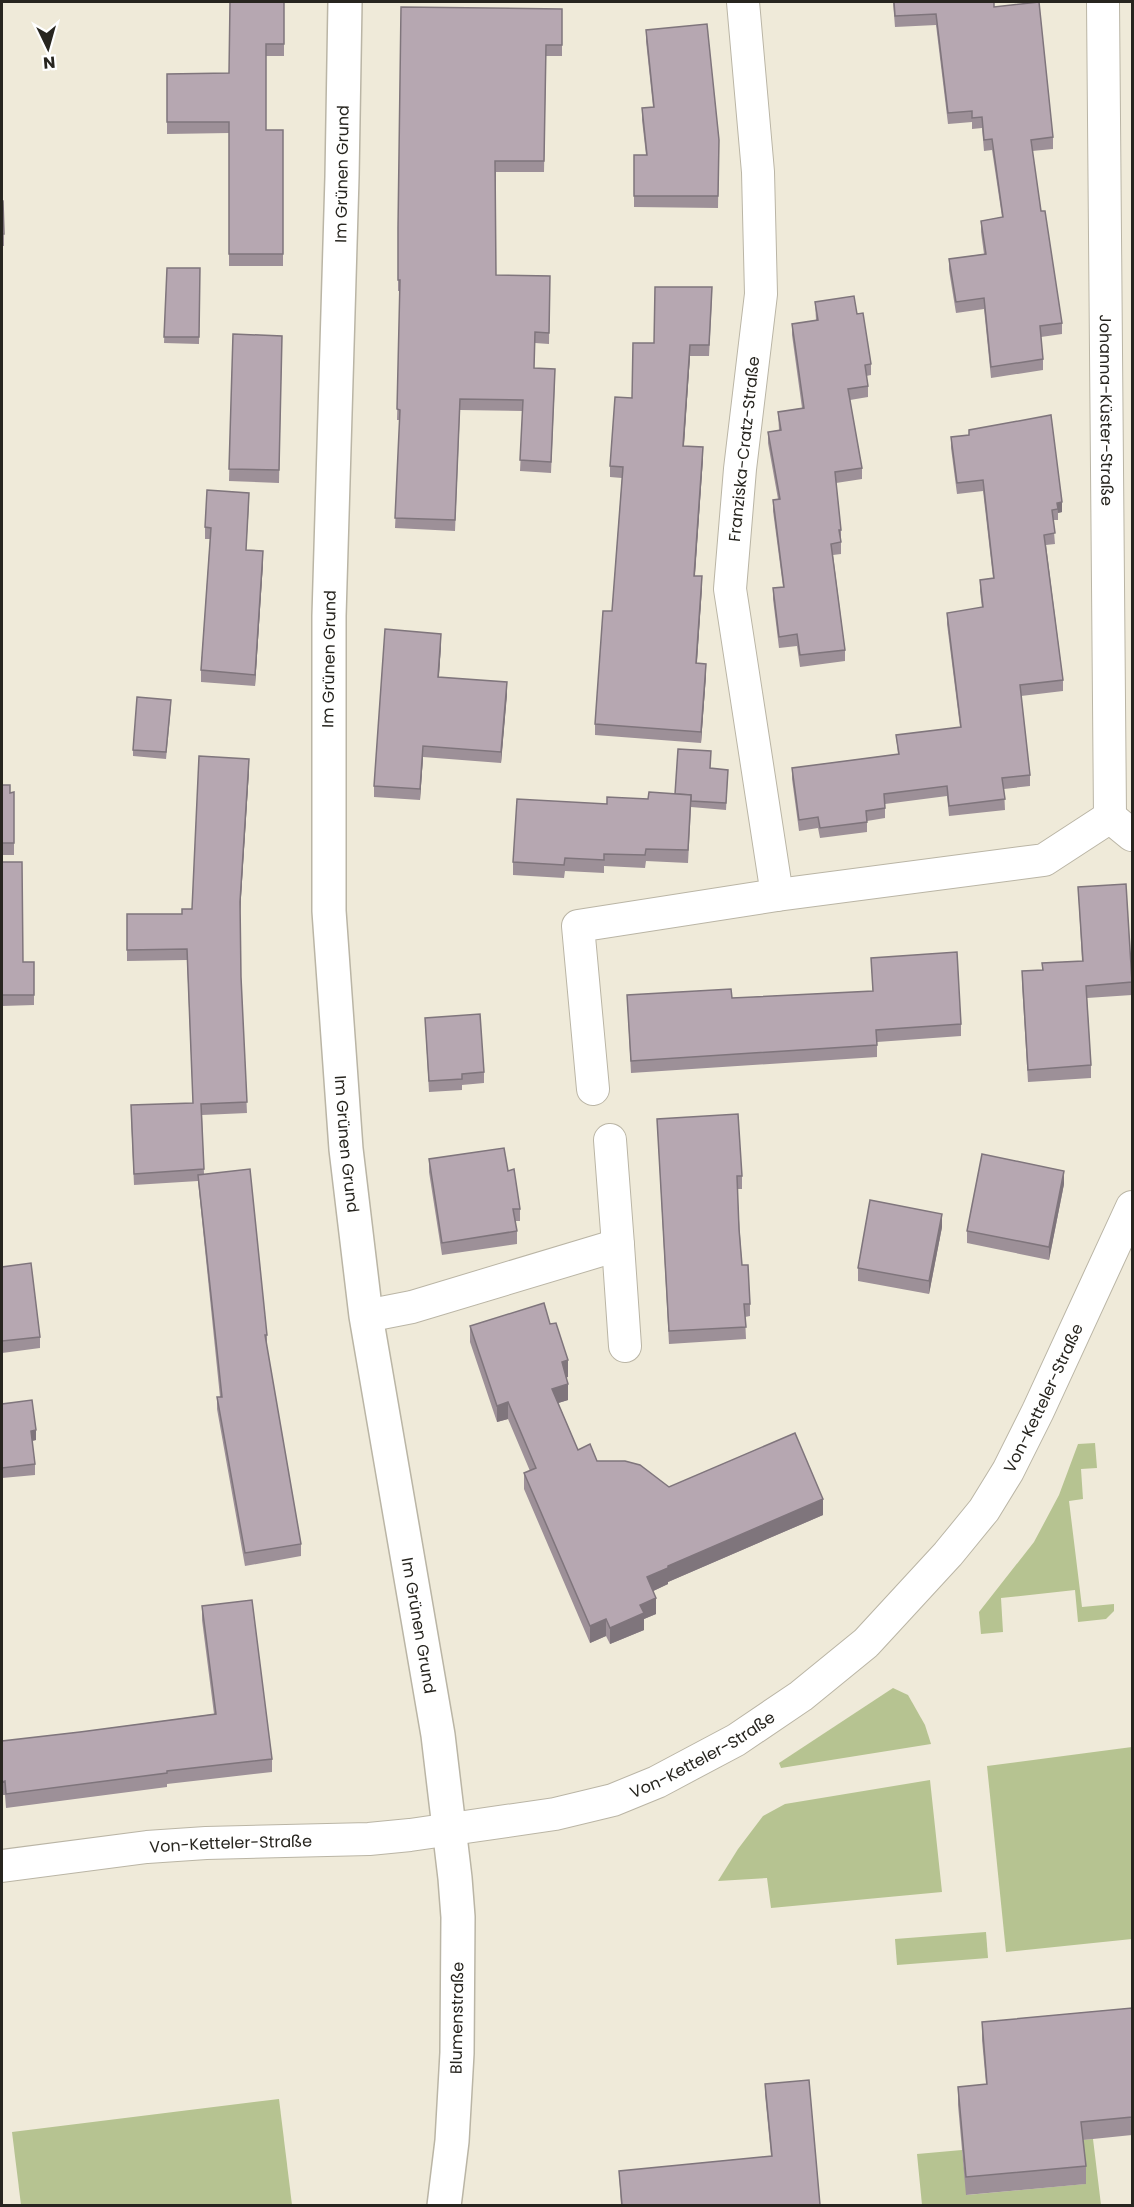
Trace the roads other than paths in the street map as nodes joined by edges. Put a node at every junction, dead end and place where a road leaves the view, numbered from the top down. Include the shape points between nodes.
1 (345, 2) edge
2 (743, 2) edge
3 (1103, 2) edge
4 (1121, 826) edge
5 (777, 895) junction
6 (593, 1089) dead end
7 (610, 1140) dead end
8 (1132, 1207) edge
9 (618, 1245) junction
10 (366, 1316) junction
11 (625, 1346) dead end
12 (450, 1830) junction
13 (2, 1866) edge
14 (444, 2205) edge

1 - 10 street, Im Grünen Grund via 329,616 329,911 344,1126
2 - 5 street, Franziska-Cratz-Straße via 758,172 761,294 730,589
3 - 4 street, Johanna-Küster-Straße
4 - 5 street via 1044,860
5 - 6 street via 578,926
7 - 9 street
8 - 12 street, Von-Ketteler-Straße via 1008,1472 984,1510 948,1554 866,1643 801,1696 736,1740 657,1782 585,1808
9 - 10 street via 412,1307
9 - 11 street
10 - 12 street, Im Grünen Grund via 438,1735
12 - 13 street, Von-Ketteler-Straße via 369,1839 147,1847
12 - 14 street, Blumenstraße via 458,1917 459,1989 455,2096

